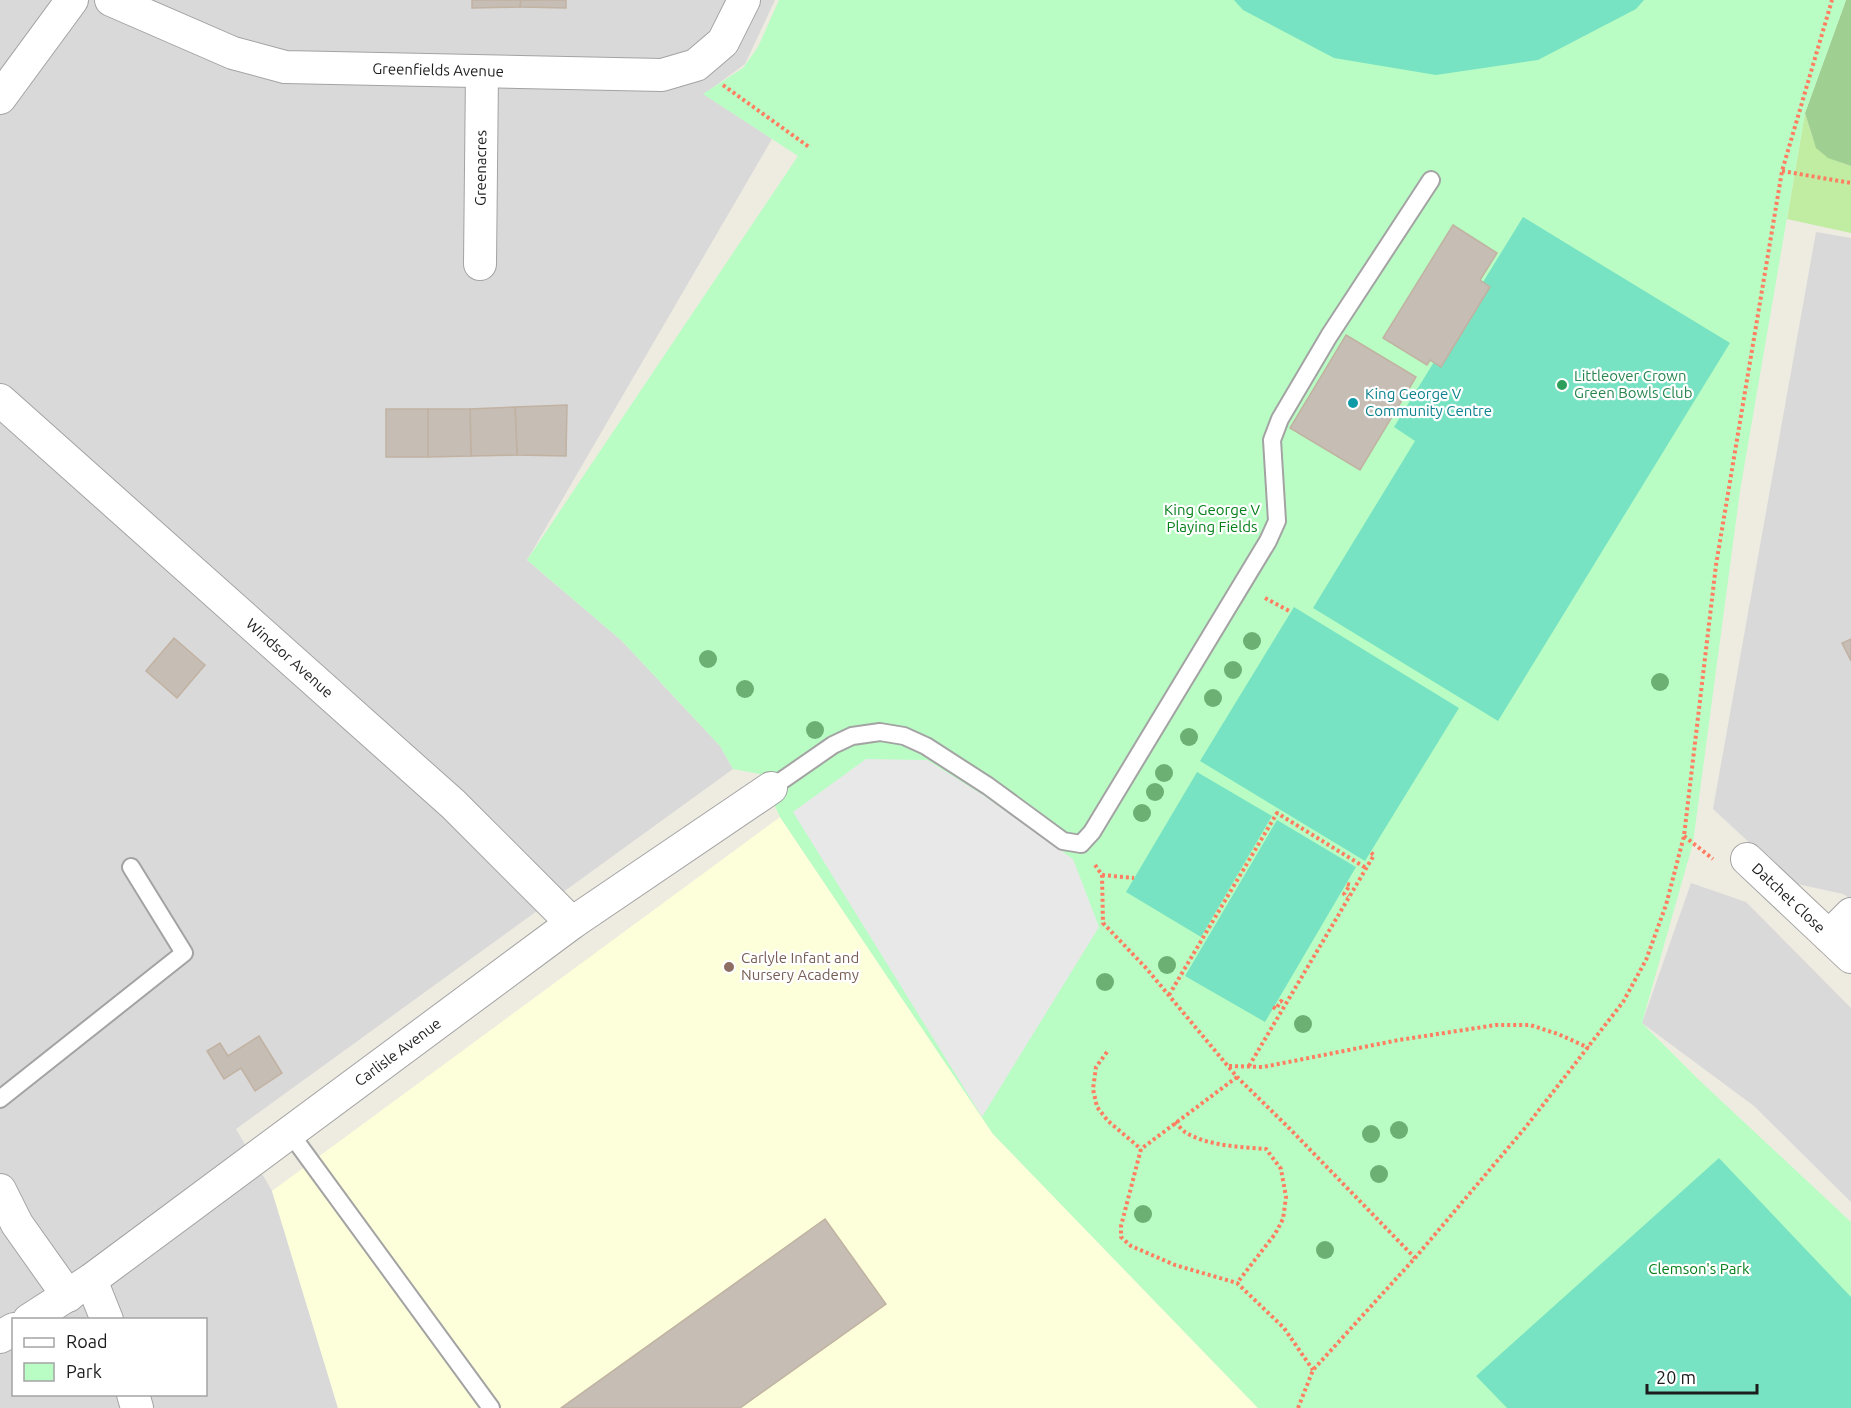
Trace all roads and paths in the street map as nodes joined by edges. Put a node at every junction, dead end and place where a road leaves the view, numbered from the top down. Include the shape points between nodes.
1 (72, 0) edge
2 (111, 0) edge
3 (744, 0) edge
4 (1832, 0) edge
5 (696, 65) junction
6 (482, 72) junction
7 (0, 98) edge
8 (808, 147) dead end
9 (1782, 171) junction
10 (1431, 180) dead end
11 (1851, 183) edge
12 (480, 264) dead end
13 (0, 400) edge
14 (771, 788) joint
15 (1081, 844) junction
16 (1370, 852) dead end
17 (1748, 859) dead end
18 (131, 867) dead end
19 (1366, 868) junction
20 (1102, 875) junction
21 (1134, 878) dead end
22 (1347, 884) dead end
23 (1348, 897) junction
24 (1851, 914) edge
25 (572, 924) junction
26 (1829, 936) junction
27 (1851, 957) edge
28 (1169, 995) junction
29 (1285, 1004) junction
30 (1274, 1007) dead end
31 (1589, 1048) junction
32 (1107, 1052) dead end
33 (1229, 1066) junction
34 (1249, 1066) junction
35 (1237, 1077) junction
36 (0, 1099) edge
37 (1175, 1122) junction
38 (290, 1133) junction
39 (1141, 1149) junction
40 (0, 1190) edge
41 (1414, 1258) junction
42 (1237, 1283) junction
43 (79, 1288) junction
44 (32, 1318) edge
45 (105, 1318) edge
46 (1313, 1370) junction
47 (491, 1408) edge
48 (1298, 1408) edge

1 - 7 street
2 - 6 street, Greenfields Avenue via 233,53 285,67
3 - 5 street, Greenfields Avenue via 723,42
4 - 9 path
5 - 6 street, Greenfields Avenue via 662,75
5 - 8 path
6 - 12 street, Greenacres
9 - 11 path
9 - 31 path via 1716,565 1684,836 1666,905 1646,960 1623,1002
10 - 15 lane via 1280,419 1272,440 1277,521 1268,541 1092,832
13 - 25 street, Windsor Avenue via 453,804
14 - 15 lane via 832,745 852,736 880,732 904,736 988,786 1063,841
14 - 25 street, Carlisle Avenue
15 - 20 path
16 - 19 path via 1374,855
17 - 26 street, Datchet Close
18 - 36 lane via 184,953
19 - 23 path
19 - 28 path via 1277,813
20 - 21 path
20 - 28 path via 1103,923
22 - 23 path via 1350,885 1344,894
23 - 29 path
24 - 26 street, Datchet Close
25 - 38 street, Carlisle Avenue
26 - 27 street, Datchet Close
28 - 33 path
29 - 30 path via 1281,1001
29 - 34 path
31 - 34 path via 1530,1025 1496,1025 1263,1067
31 - 41 path
32 - 39 path via 1096,1067 1093,1089 1097,1107
33 - 34 path
33 - 35 path
35 - 37 path
35 - 41 path
37 - 39 path
37 - 42 path via 1198,1138 1266,1149 1281,1169 1286,1197 1283,1219
38 - 43 street, Carlisle Avenue
38 - 47 lane
39 - 42 path via 1120,1226 1121,1237 1131,1246 1175,1265
40 - 43 street via 17,1224
41 - 46 path
42 - 46 path via 1284,1328
43 - 44 street, Carlisle Avenue
43 - 45 street
46 - 48 path

